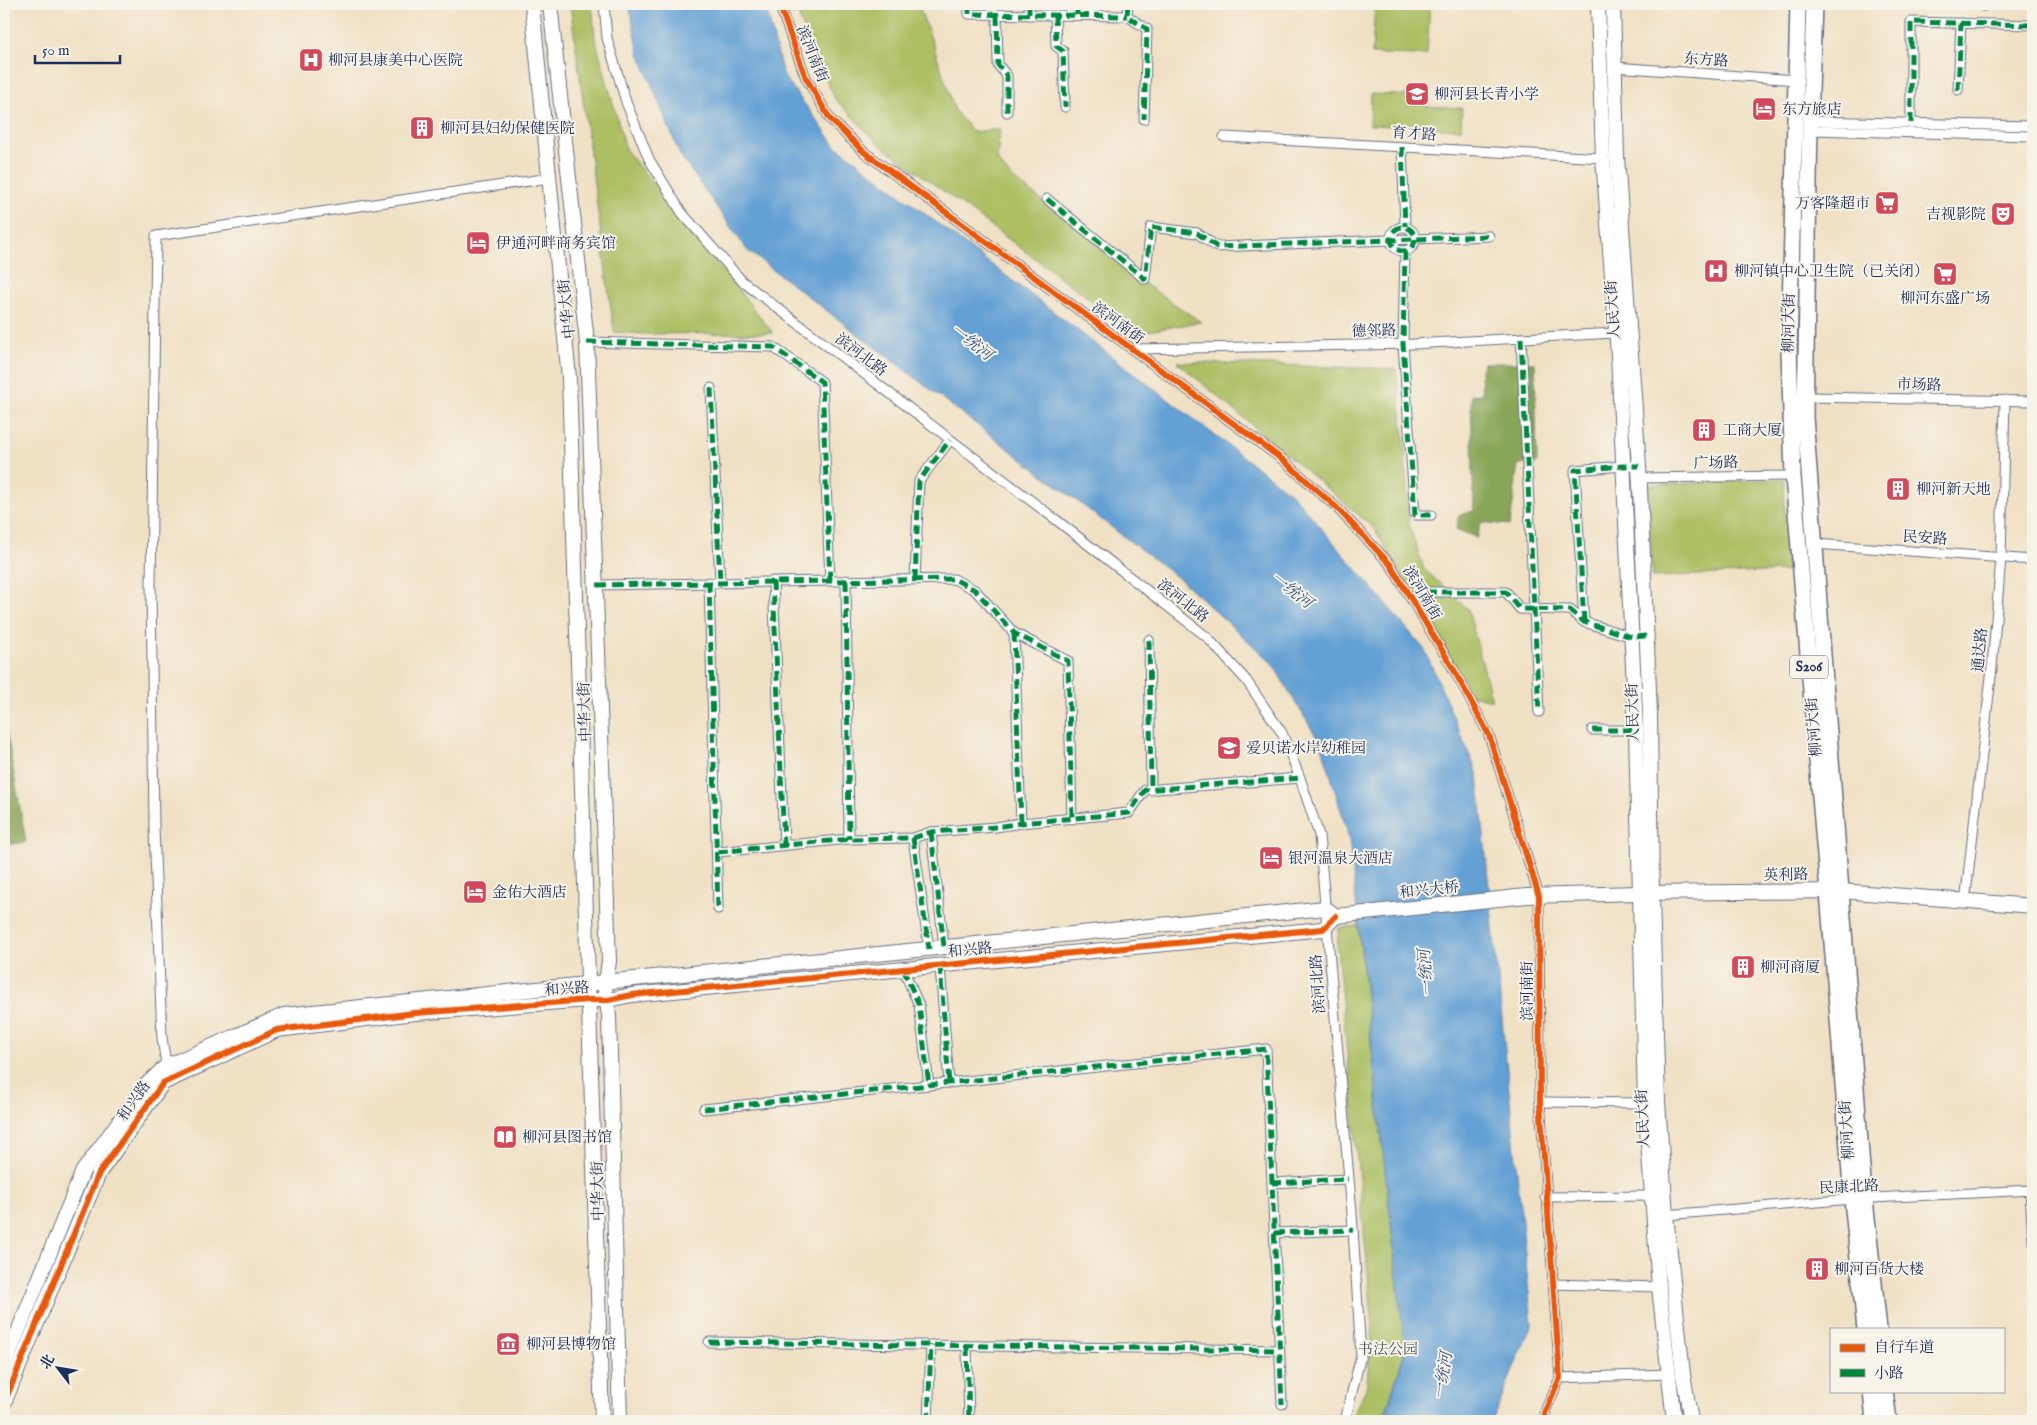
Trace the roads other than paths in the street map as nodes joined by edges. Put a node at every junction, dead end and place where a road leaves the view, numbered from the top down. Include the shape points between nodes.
1 (532, 4) edge
2 (550, 4) edge
3 (604, 4) edge
4 (797, 4) edge
5 (968, 4) edge
6 (1029, 4) edge
7 (1077, 4) edge
8 (1128, 4) edge
9 (1598, 4) edge
10 (1614, 4) edge
11 (1798, 4) edge
12 (1814, 4) edge
13 (780, 7) edge
14 (997, 14) junction
15 (1029, 15) junction
16 (1055, 15) junction
17 (1077, 15) junction
18 (1127, 16) junction
19 (1961, 23) junction
20 (2033, 25) edge
21 (1614, 67) junction
22 (1796, 80) junction
23 (1958, 90) dead end
24 (1065, 107) dead end
25 (1007, 112) dead end
26 (1144, 119) dead end
27 (1911, 123) junction
28 (1810, 126) junction
29 (2033, 126) edge
30 (2033, 136) edge
31 (1224, 137) dead end
32 (1402, 147) junction
33 (1603, 158) junction
34 (550, 178) junction
35 (1047, 199) dead end
36 (1405, 226) junction
37 (1489, 236) dead end
38 (1416, 239) junction
39 (1391, 240) junction
40 (1405, 251) junction
41 (1616, 333) junction
42 (1521, 338) junction
43 (588, 342) junction
44 (1403, 344) junction
45 (1132, 349) junction
46 (711, 388) dead end
47 (1805, 397) junction
48 (2005, 400) junction
49 (2033, 401) edge
50 (950, 440) junction
51 (1623, 466) junction
52 (1640, 472) junction
53 (1793, 476) junction
54 (1431, 515) dead end
55 (1815, 544) junction
56 (2001, 558) junction
57 (2033, 560) edge
58 (846, 580) junction
59 (916, 580) junction
60 (773, 581) junction
61 (830, 581) junction
62 (709, 582) junction
63 (720, 582) junction
64 (597, 585) junction
65 (1411, 592) dead end
66 (1533, 609) junction
67 (1584, 622) junction
68 (1014, 633) junction
69 (1647, 636) junction
70 (1632, 637) junction
71 (1149, 640) dead end
72 (1539, 712) dead end
73 (1592, 730) dead end
74 (1636, 730) junction
75 (1300, 778) junction
76 (1151, 790) junction
77 (1072, 818) junction
78 (1021, 823) junction
79 (931, 832) junction
80 (913, 838) junction
81 (849, 839) junction
82 (784, 846) junction
83 (718, 852) junction
84 (1834, 891) junction
85 (1646, 893) junction
86 (1533, 896) junction
87 (1966, 902) junction
88 (2033, 906) edge
89 (718, 909) dead end
90 (1329, 916) junction
91 (944, 947) junction
92 (929, 949) junction
93 (940, 966) junction
94 (903, 969) junction
95 (606, 981) junction
96 (588, 984) junction
97 (588, 1000) junction
98 (608, 1000) junction
99 (167, 1073) junction
100 (949, 1083) junction
101 (929, 1085) junction
102 (1540, 1102) junction
103 (1645, 1103) junction
104 (704, 1109) dead end
105 (1348, 1179) junction
106 (1272, 1183) junction
107 (2031, 1190) edge
108 (1652, 1196) junction
109 (1545, 1197) junction
110 (1858, 1200) junction
111 (1666, 1215) junction
112 (1353, 1230) junction
113 (1274, 1233) junction
114 (2033, 1242) edge
115 (1553, 1284) junction
116 (1659, 1287) junction
117 (1865, 1328) edge
118 (1879, 1328) edge
119 (709, 1342) dead end
120 (931, 1345) junction
121 (967, 1346) junction
122 (1279, 1350) junction
123 (4, 1366) edge
124 (1669, 1374) junction
125 (1560, 1378) junction
126 (1871, 1392) edge
127 (1885, 1392) edge
128 (4, 1403) edge
129 (1282, 1404) dead end
130 (602, 1421) edge
131 (620, 1421) edge
132 (928, 1421) edge
133 (969, 1421) edge
134 (1345, 1421) edge
135 (1544, 1421) edge
136 (1674, 1421) edge
137 (1691, 1421) edge
138 (1874, 1421) edge
139 (1888, 1421) edge

1 - 34 street, 中华大街
2 - 43 street, 中华大街
3 - 50 street, 滨河北路 via 607,38 626,102 649,159 682,213 742,281
4 - 13 street
5 - 14 street via 969,14
6 - 15 street
7 - 17 street
8 - 18 street
9 - 33 street, 人民大街
10 - 21 street, 人民大街
11 - 22 main road, 柳河大街 / S206
12 - 28 main road, 柳河大街 / S206
13 - 45 street, 滨河南街 via 806,78 830,119 864,152
14 - 15 street
14 - 25 street via 998,65 1007,76
15 - 16 street
16 - 17 street
16 - 24 street via 1056,46 1063,51
17 - 18 street
18 - 26 street via 1147,29
19 - 20 street
19 - 23 street
19 - 27 street via 1911,22
21 - 22 street, 东方路
21 - 52 street, 人民大街 via 1617,157
22 - 53 main road, 柳河大街 / S206 via 1789,349
27 - 28 street
27 - 29 street
28 - 30 street
28 - 47 main road, 柳河大街 / S206
31 - 32 street, 育才路
32 - 33 street, 育才路
32 - 36 street
33 - 41 street, 人民大街
34 - 96 street, 中华大街 via 569,378
34 - 99 street via 156,236 151,585 154,828 162,1038
35 - 39 street via 1145,279 1151,227 1197,232 1217,246
36 - 38 street via 1413,231
36 - 39 street via 1396,228
37 - 38 street
38 - 39 street
38 - 40 street via 1414,245
39 - 40 street via 1394,247
40 - 44 street
41 - 42 street, 德邻路
41 - 51 street, 人民大街
42 - 44 street, 德邻路
42 - 66 street
43 - 61 street via 773,348 822,382
43 - 64 street, 中华大街
44 - 45 street, 德邻路
44 - 54 street via 1415,516
45 - 86 street, 滨河南街 via 1283,460 1338,508 1390,564 1489,735
46 - 63 street
47 - 48 street, 市场路
47 - 55 main road, 柳河大街 / S206
48 - 49 street, 市场路
48 - 56 street, 通达路
50 - 59 street via 919,481
50 - 75 street, 滨河北路 via 1207,637 1246,680 1282,733
51 - 52 street, 广场路
51 - 67 street, 广场路 via 1575,470
51 - 70 street, 人民大街
52 - 53 street, 广场路
52 - 69 street, 人民大街
53 - 84 main road, 柳河大街 / S206
55 - 56 street, 民安路
55 - 84 main road, 柳河大街 / S206
56 - 57 street, 民安路
56 - 87 street, 通达路
58 - 59 street
58 - 61 street
58 - 81 street
59 - 68 street via 954,579 975,590
60 - 61 street
60 - 63 street
60 - 82 street
62 - 63 street
62 - 64 street
62 - 83 street
64 - 95 street, 中华大街 via 609,962
65 - 66 street via 1506,592 1520,609
66 - 67 street via 1570,610
66 - 72 street
67 - 70 street
68 - 77 street via 1068,661
68 - 78 street
69 - 70 street
69 - 85 street, 人民大街 via 1650,713
70 - 74 street, 人民大街
71 - 76 street
73 - 74 street
74 - 85 street, 人民大街
75 - 76 street
75 - 90 street, 滨河北路 via 1319,835
76 - 77 street via 1145,790 1129,813
77 - 78 street
78 - 79 street
79 - 80 street
79 - 91 street
80 - 81 street
80 - 92 street
81 - 82 street
82 - 83 street
83 - 89 street
84 - 85 street, 英利路
84 - 87 street, 英利路
84 - 110 main road, 柳河大街 / S206
85 - 86 street, 英利路
85 - 103 street, 人民大街
85 - 111 street, 人民大街
86 - 90 street, 和兴大桥
86 - 102 street, 滨河南街
87 - 88 street, 英利路
90 - 91 street, 和兴路
90 - 93 street, 和兴路 via 1323,929
90 - 105 street, 滨河北路
91 - 92 street, 和兴路
92 - 95 street, 和兴路
93 - 94 street, 和兴路
93 - 100 street
94 - 98 street, 和兴路
94 - 101 street via 919,1005
95 - 96 street, 和兴路
95 - 98 street, 中华大街
96 - 97 street, 中华大街
96 - 99 street, 和兴路 via 284,1015
97 - 98 street, 和兴路
97 - 99 street, 和兴路 via 415,1013 277,1030
97 - 130 street, 中华大街
98 - 131 street, 中华大街
99 - 123 street, 和兴路 via 145,1086 83,1171
99 - 128 street, 和兴路 via 99,1173
100 - 101 street
100 - 106 street via 1266,1049
101 - 104 street
102 - 103 street
102 - 109 street, 滨河南街
103 - 108 street, 人民大街
105 - 106 street
105 - 112 street, 滨河北路
106 - 113 street
107 - 110 street, 民康北路
107 - 114 street
108 - 109 street
108 - 116 street, 人民大街
109 - 115 street, 滨河南街
110 - 111 street, 民康北路
110 - 117 main road, 柳河大街 / S206
110 - 118 main road, 柳河大街 / S206
111 - 137 street, 人民大街
112 - 113 street
112 - 134 street, 滨河北路 via 1361,1355
113 - 122 street
115 - 116 street
115 - 125 street, 滨河南街
116 - 124 street, 人民大街
119 - 120 street
120 - 121 street
120 - 132 street
121 - 122 street
121 - 133 street
122 - 129 street
124 - 125 street
124 - 136 street, 人民大街
125 - 135 street, 滨河南街
126 - 138 main road
127 - 139 main road

